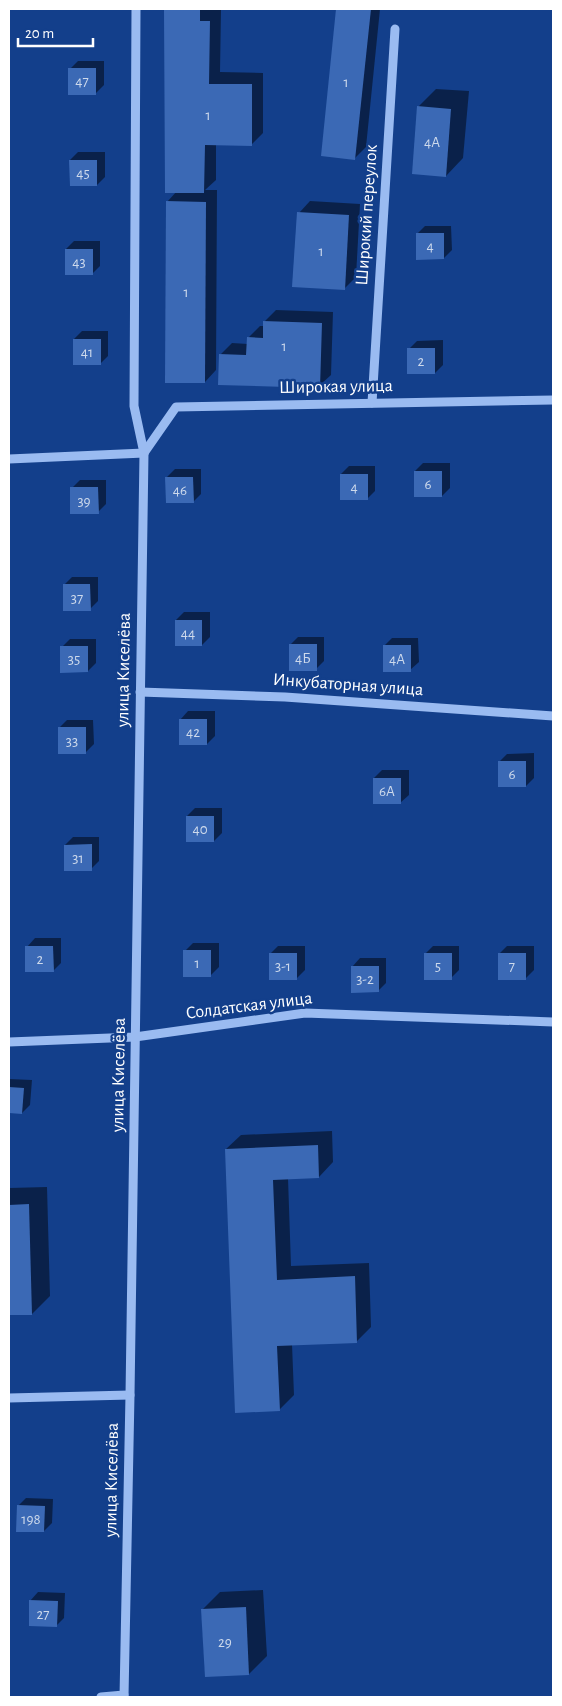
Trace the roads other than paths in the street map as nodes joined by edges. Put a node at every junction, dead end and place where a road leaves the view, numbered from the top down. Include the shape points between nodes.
1 (136, 9) edge
2 (395, 29) dead end
3 (553, 400) edge
4 (372, 403) junction
5 (144, 453) junction
6 (9, 460) edge
7 (140, 692) junction
8 (553, 716) edge
9 (553, 1022) edge
10 (135, 1037) junction
11 (9, 1042) edge
12 (130, 1395) junction
13 (9, 1398) edge
14 (124, 1696) edge
15 (101, 1697) edge

1 - 5 street, улица Киселёва via 134,406
2 - 4 street, Широкий переулок
3 - 4 street, Широкая улица
4 - 5 street, Широкая улица via 176,407
5 - 6 street
5 - 7 street, улица Киселёва
7 - 8 street, Инкубаторная улица via 285,697
7 - 10 street, улица Киселёва
9 - 10 street, Солдатская улица via 305,1013
10 - 11 street, Солдатская улица
10 - 12 street, улица Киселёва
12 - 13 street
12 - 14 street, улица Киселёва
14 - 15 street

